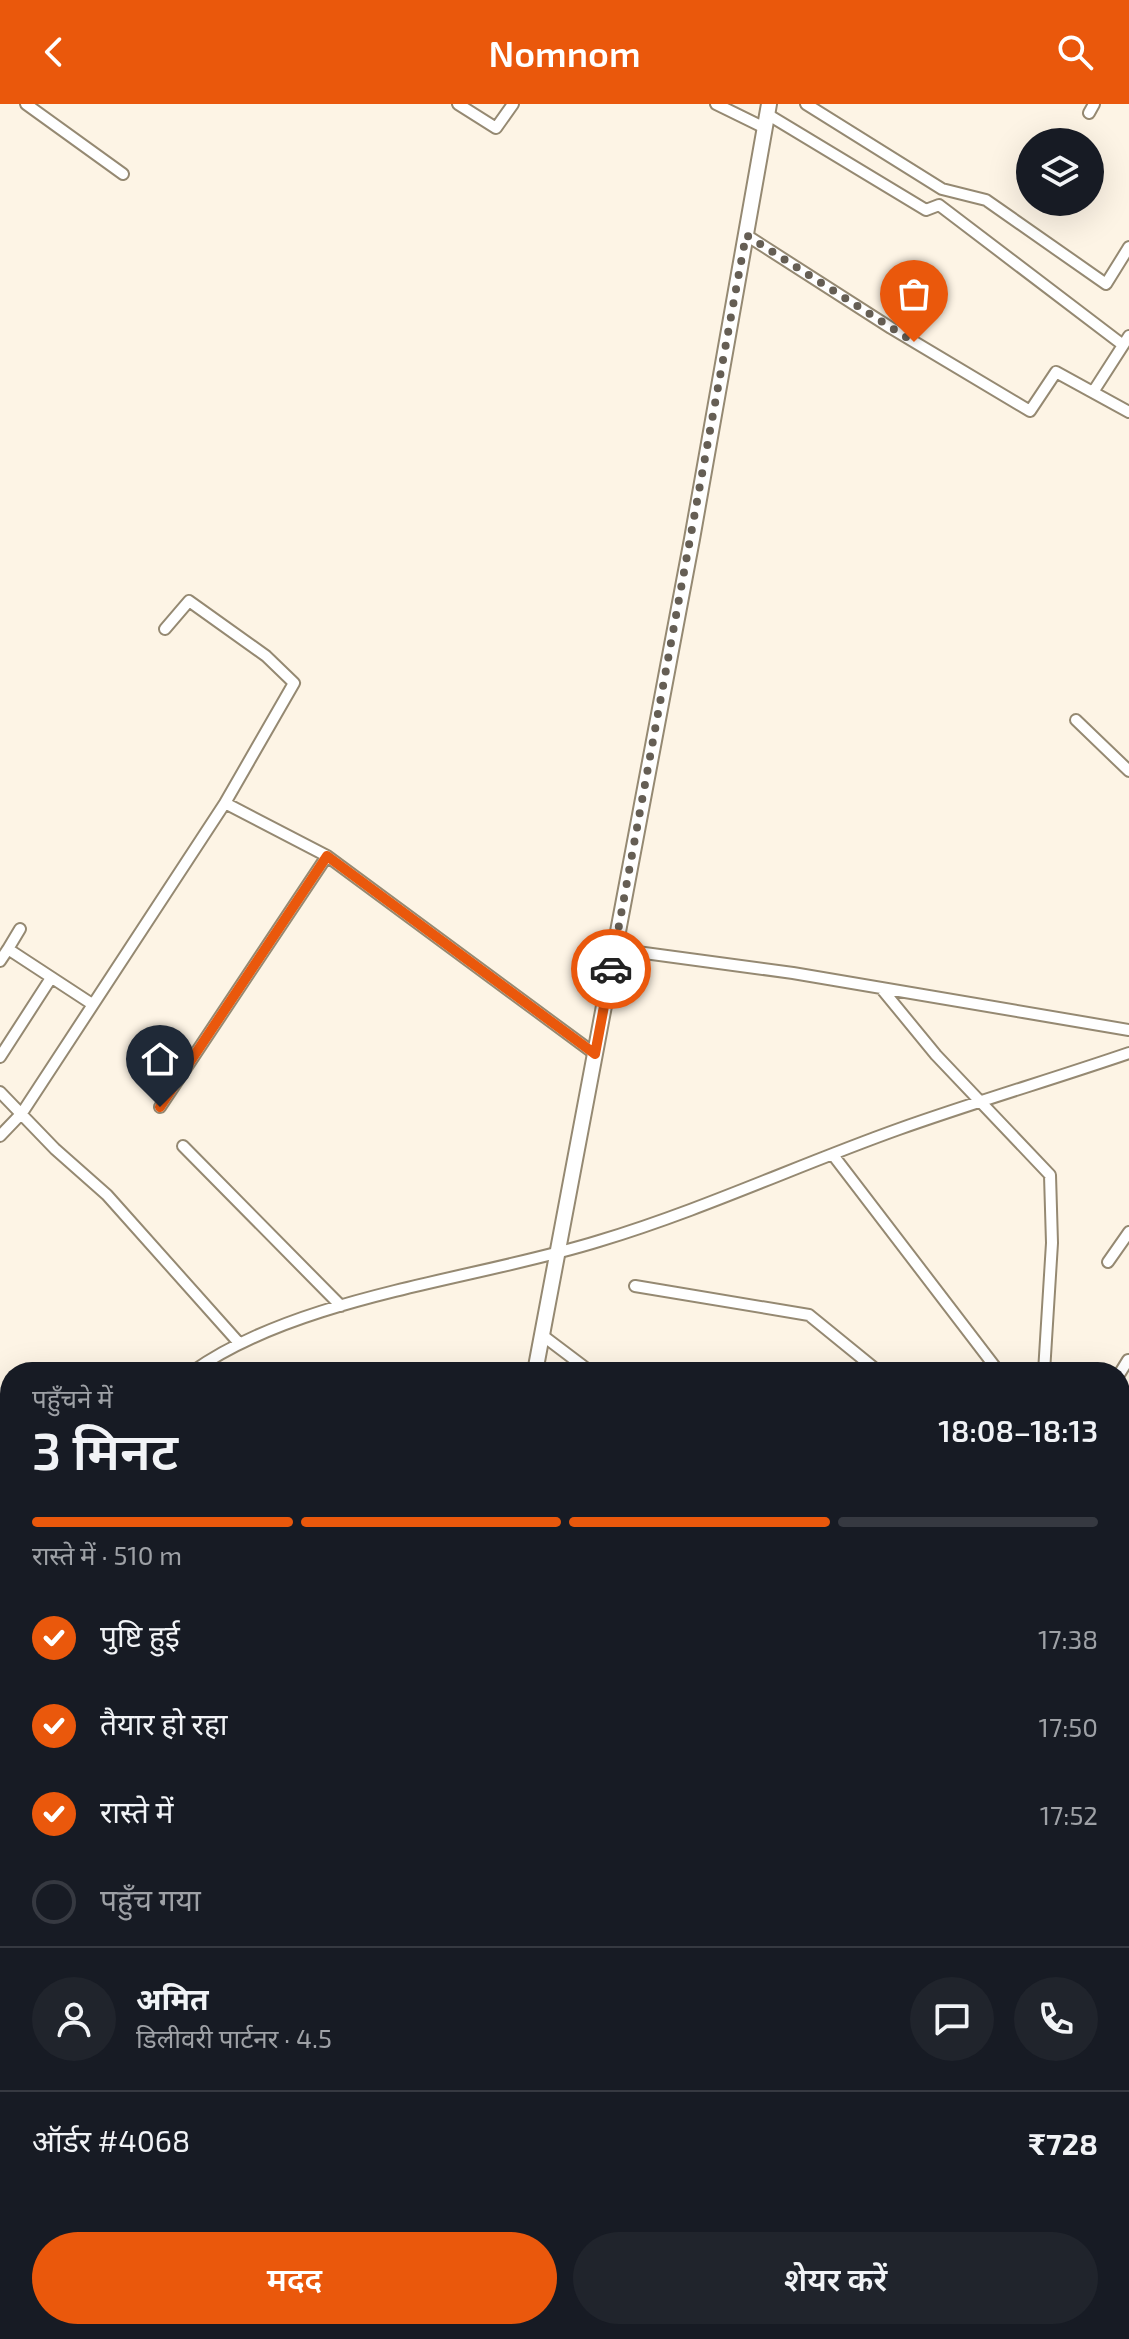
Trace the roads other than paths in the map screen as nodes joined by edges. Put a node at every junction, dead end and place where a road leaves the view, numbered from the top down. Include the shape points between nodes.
1 (26, 104) edge
2 (458, 104) edge
3 (513, 104) edge
4 (716, 104) edge
5 (806, 104) edge
6 (767, 115) edge
7 (123, 174) dead end
8 (746, 235) junction
9 (1129, 247) edge
10 (1126, 340) edge
11 (1093, 392) junction
12 (1129, 412) edge
13 (165, 629) dead end
14 (1076, 720) dead end
15 (1129, 771) edge
16 (225, 803) junction
17 (327, 856) junction
18 (20, 929) dead end
19 (8, 949) junction
20 (615, 949) junction
21 (0, 961) edge
22 (51, 978) junction
23 (881, 988) junction
24 (92, 1004) junction
25 (1129, 1030) edge
26 (1129, 1053) edge
27 (595, 1054) junction
28 (0, 1057) edge
29 (0, 1092) edge
30 (983, 1101) junction
31 (160, 1107) dead end
32 (22, 1113) junction
33 (0, 1136) edge
34 (183, 1146) dead end
35 (833, 1155) junction
36 (1129, 1232) edge
37 (557, 1254) junction
38 (1108, 1262) dead end
39 (635, 1286) dead end
40 (341, 1306) junction
41 (542, 1335) junction
42 (239, 1343) junction
43 (208, 1362) edge
44 (537, 1362) edge
45 (578, 1362) edge
46 (867, 1362) edge
47 (991, 1362) edge
48 (1045, 1362) edge

1 - 7 street
2 - 3 street via 496,128
4 - 6 street
5 - 9 street via 942,189 986,200 1106,284
6 - 8 main road
6 - 10 street via 926,210 939,205
8 - 11 street via 1030,411 1056,372
8 - 20 main road
10 - 11 street
11 - 12 street
13 - 16 street via 189,601 266,656 294,683
14 - 15 street
16 - 17 street
16 - 24 street
17 - 27 street
17 - 31 street
18 - 19 street
19 - 21 street
19 - 22 street
20 - 23 street
20 - 27 main road
22 - 24 street
22 - 28 street
23 - 25 street
23 - 30 street via 936,1055
24 - 32 street
26 - 30 street
27 - 37 main road
29 - 32 street
30 - 35 street
30 - 48 street via 1050,1175
32 - 33 street
32 - 42 street via 107,1195
34 - 40 street
35 - 37 street via 669,1220
35 - 47 street
36 - 38 street
37 - 40 street
37 - 41 main road
39 - 46 street via 809,1315
40 - 42 street
41 - 44 main road
41 - 45 street
42 - 43 street

